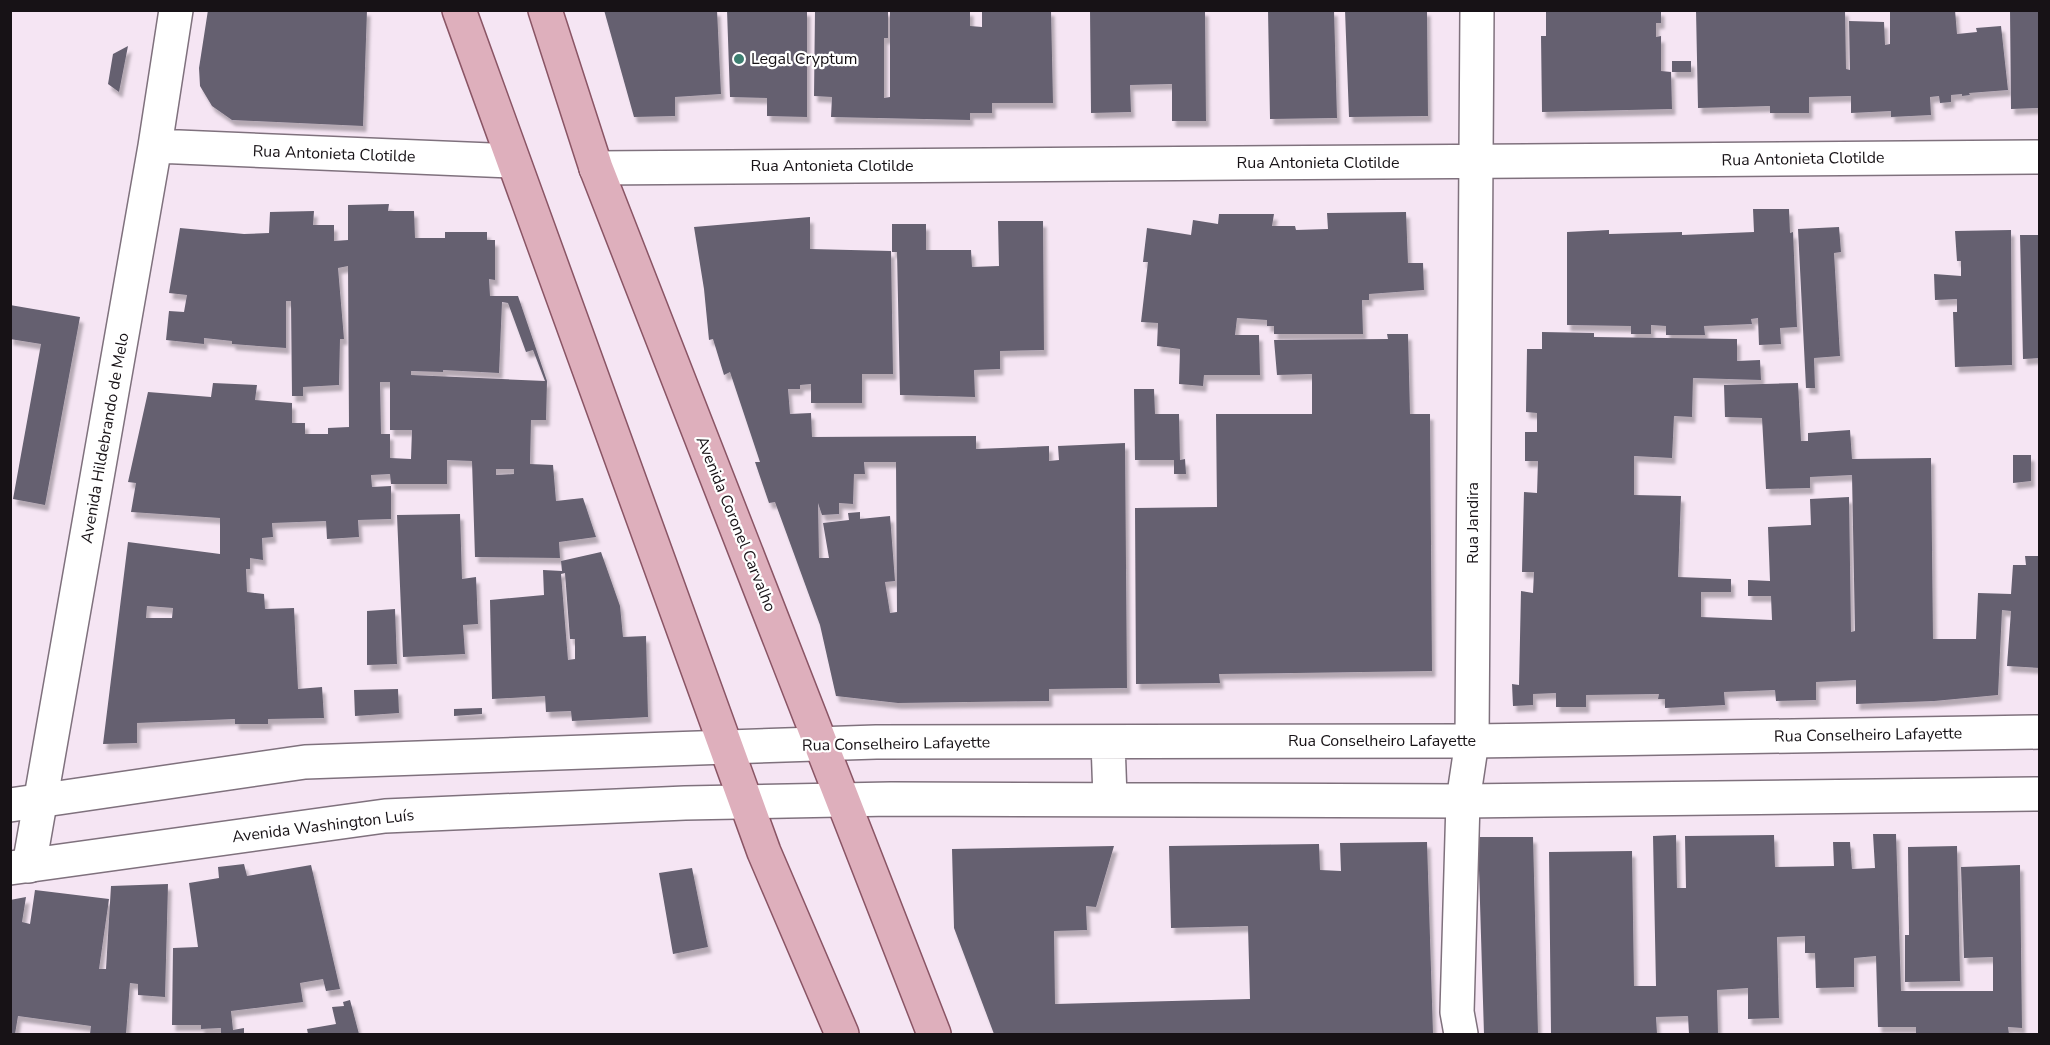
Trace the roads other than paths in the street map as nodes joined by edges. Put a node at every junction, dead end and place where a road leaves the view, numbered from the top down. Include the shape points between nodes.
1 (176, 10) edge
2 (459, 10) edge
3 (545, 10) edge
4 (1477, 10) edge
5 (155, 146) junction
6 (2040, 157) edge
7 (513, 161) junction
8 (1476, 163) junction
9 (596, 168) junction
10 (2040, 732) edge
11 (1472, 741) junction
12 (1108, 742) junction
13 (823, 745) junction
14 (725, 747) junction
15 (2040, 794) edge
16 (1110, 798) junction
17 (42, 799) junction
18 (844, 800) junction
19 (1463, 801) junction
20 (746, 802) junction
21 (10, 805) edge
22 (20, 867) edge
23 (842, 1035) edge
24 (934, 1035) edge
25 (1461, 1035) edge

1 - 5 street, Avenida Hildebrando de Melo
2 - 7 main road
3 - 9 main road, Avenida Coronel Carvalho
4 - 8 street, Rua Jandira
5 - 7 street, Rua Antonieta Clotilde
5 - 17 street, Avenida Hildebrando de Melo
6 - 8 street, Rua Antonieta Clotilde
7 - 14 main road
8 - 9 street, Rua Antonieta Clotilde
8 - 11 street, Rua Jandira
9 - 13 main road, Avenida Coronel Carvalho
10 - 11 street, Rua Conselheiro Lafayette
11 - 12 street, Rua Conselheiro Lafayette
11 - 19 street, Rua Jandira
12 - 13 street, Rua Conselheiro Lafayette
12 - 16 street
13 - 14 street, Rua Conselheiro Lafayette
13 - 18 main road, Avenida Coronel Carvalho
14 - 17 street via 305,762
14 - 20 main road
15 - 19 street
16 - 18 street
16 - 19 street
17 - 21 street
17 - 22 street, Avenida Hildebrando de Melo
18 - 20 street
18 - 24 main road, Avenida Coronel Carvalho
19 - 25 street, Rua Jandira via 1457,1012
20 - 22 street, Avenida Washington Luís via 385,816
20 - 23 main road

